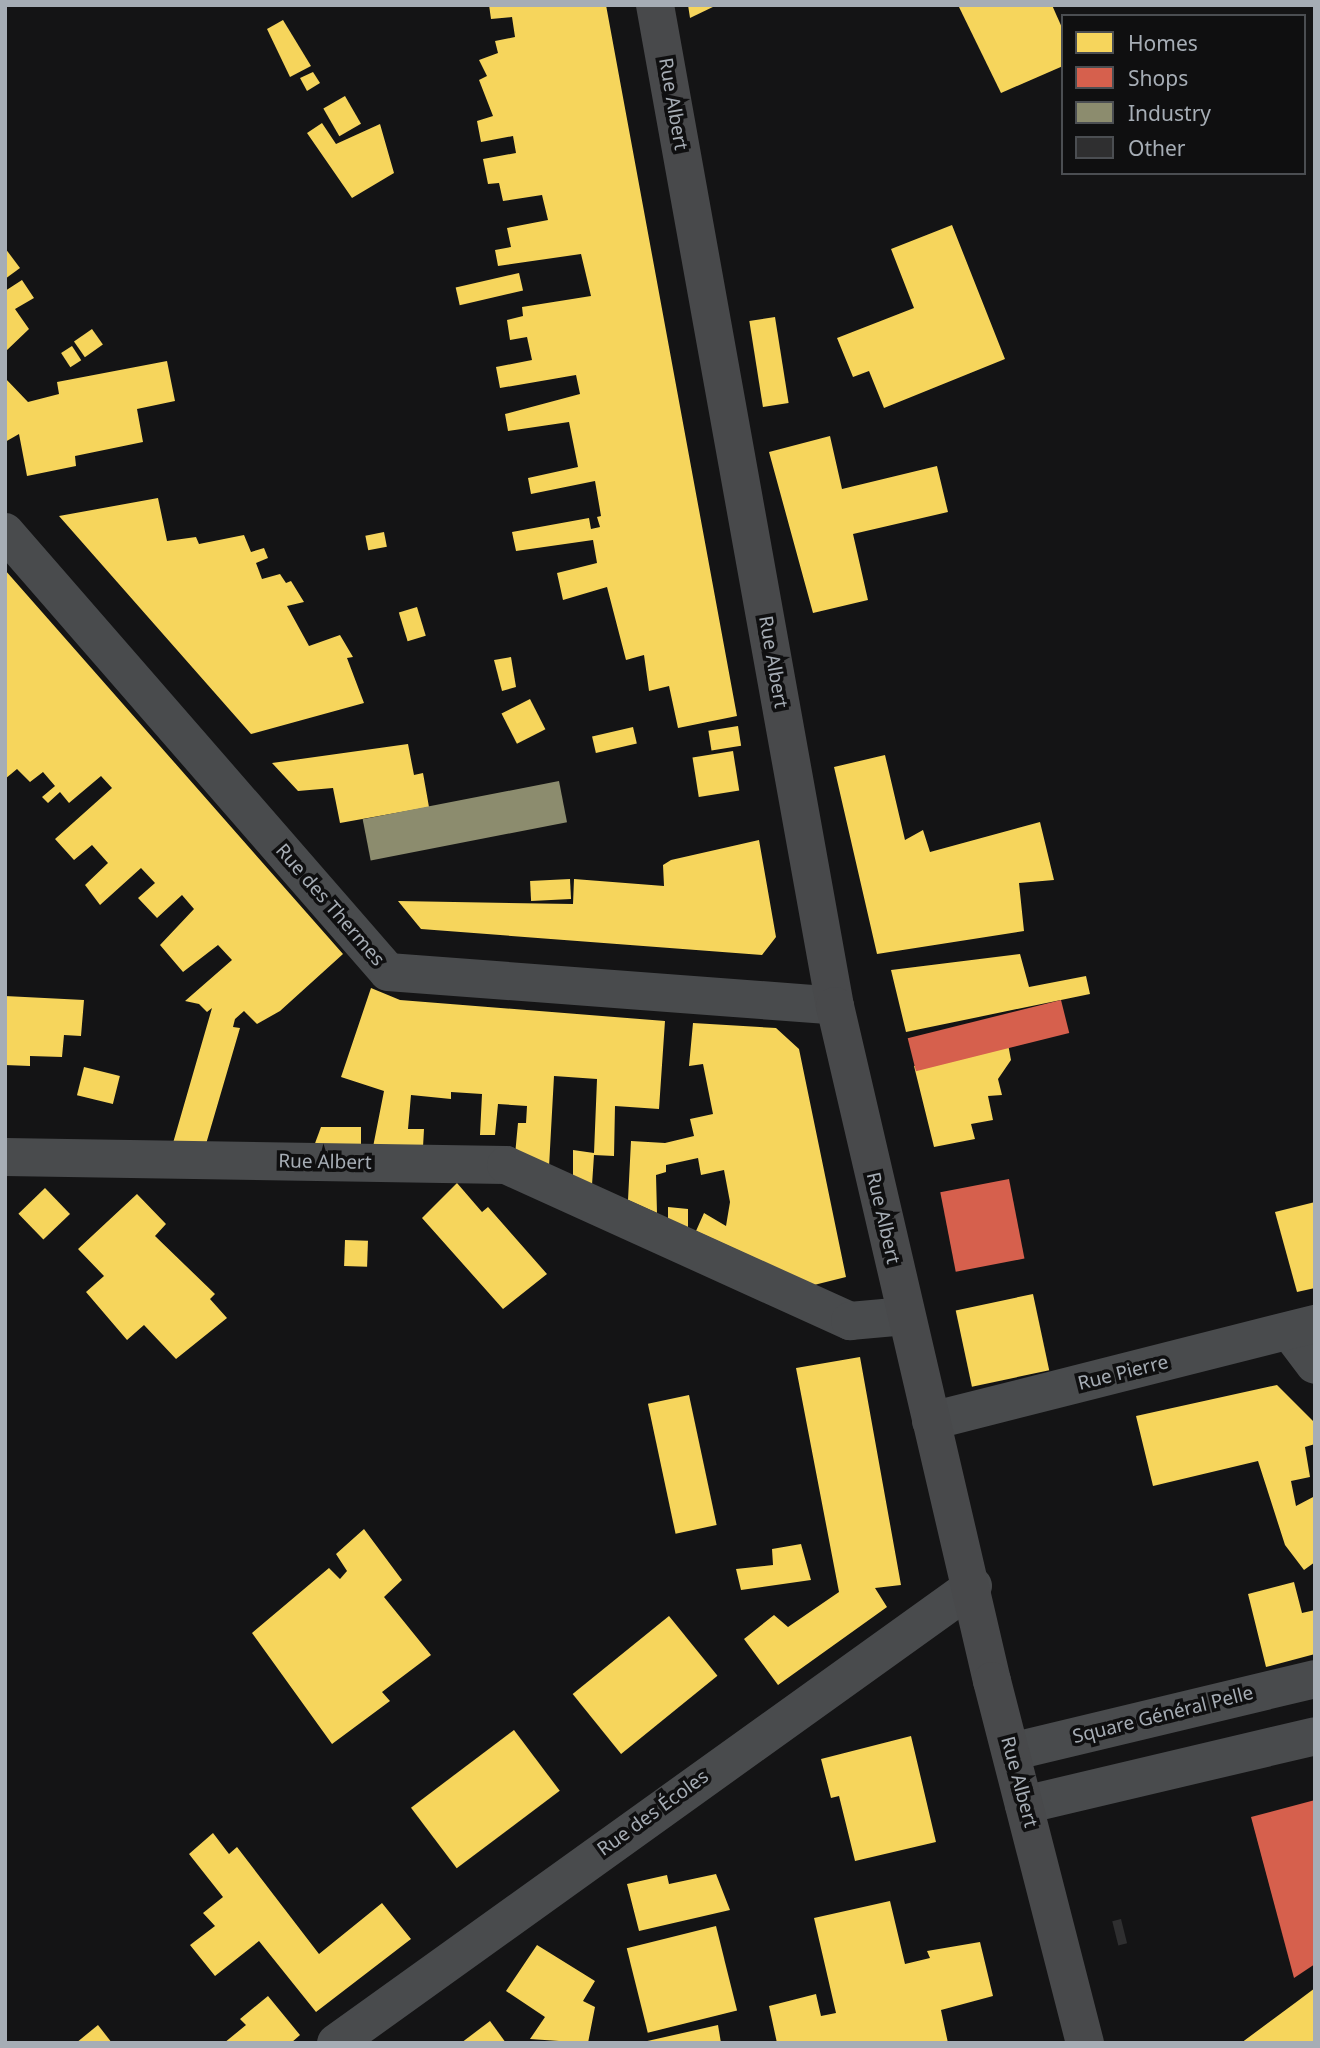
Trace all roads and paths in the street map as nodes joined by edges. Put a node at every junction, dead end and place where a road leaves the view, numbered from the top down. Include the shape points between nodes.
1 (655, 5) edge
2 (5, 531) edge
3 (835, 1006) junction
4 (5, 1157) edge
5 (906, 1316) junction
6 (1302, 1328) edge
7 (1315, 1364) edge
8 (931, 1421) junction
9 (972, 1586) junction
10 (1315, 1679) edge
11 (1165, 1715) junction
12 (1315, 1735) edge
13 (1011, 1752) junction
14 (1177, 1767) junction
15 (1024, 1805) junction
16 (336, 2043) edge
17 (1085, 2043) edge

1 - 3 street, Rue Albert
2 - 3 street, Rue des Thermes via 388,972
3 - 5 street, Rue Albert
4 - 5 street, Rue Albert via 506,1165 850,1321
5 - 8 street, Rue Albert
6 - 7 street
6 - 8 street, Rue Pierre
8 - 9 street, Rue Albert
9 - 13 street, Rue Albert
9 - 16 street, Rue des Écoles
10 - 11 street, Square Général Pelle
11 - 13 street, Square Général Pelle
11 - 14 street
12 - 14 street
13 - 15 street, Rue Albert
14 - 15 street
15 - 17 street, Rue Albert

